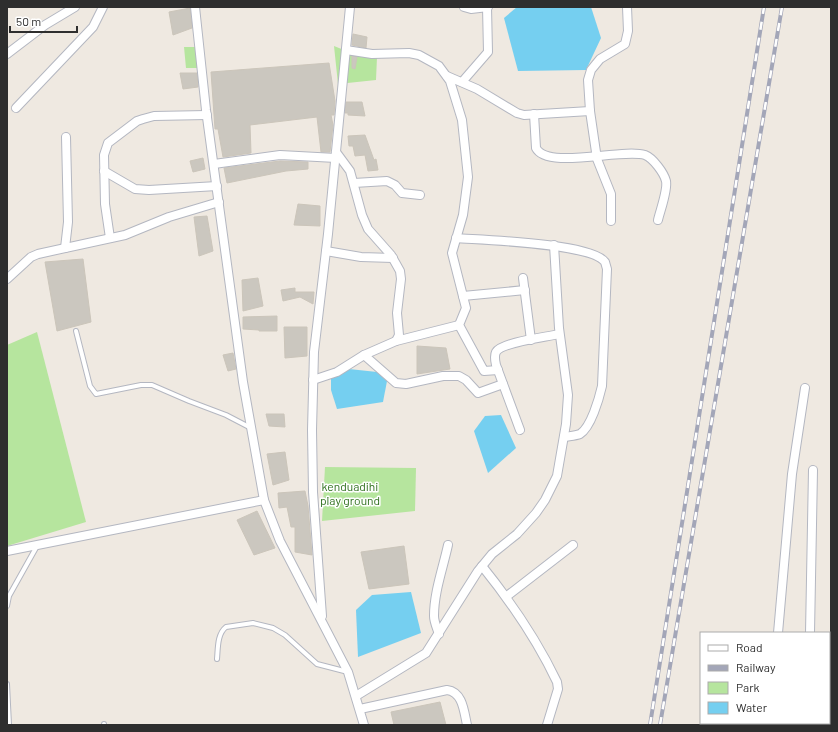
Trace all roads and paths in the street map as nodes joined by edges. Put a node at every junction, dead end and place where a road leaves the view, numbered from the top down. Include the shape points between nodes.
1 (75, 7) edge
2 (103, 7) edge
3 (195, 7) edge
4 (350, 7) edge
5 (464, 7) edge
6 (487, 7) edge
7 (627, 7) edge
8 (346, 50) junction
9 (7, 54) edge
10 (448, 76) junction
11 (462, 82) junction
12 (16, 108) dead end
13 (590, 111) junction
14 (534, 114) junction
15 (207, 115) junction
16 (66, 137) dead end
17 (336, 155) junction
18 (596, 155) junction
19 (214, 164) junction
20 (104, 171) junction
21 (354, 183) junction
22 (217, 186) junction
23 (420, 195) dead end
24 (219, 202) junction
25 (658, 220) dead end
26 (611, 221) dead end
27 (110, 238) junction
28 (456, 238) junction
29 (554, 245) junction
30 (65, 248) junction
31 (326, 251) junction
32 (393, 258) junction
33 (523, 278) dead end
34 (7, 279) edge
35 (525, 290) junction
36 (463, 296) junction
37 (459, 325) junction
38 (76, 331) dead end
39 (559, 334) junction
40 (531, 340) junction
41 (396, 341) junction
42 (364, 356) junction
43 (498, 370) junction
44 (313, 380) junction
45 (503, 384) junction
46 (805, 388) dead end
47 (251, 428) junction
48 (520, 430) dead end
49 (564, 437) junction
50 (813, 470) dead end
51 (264, 500) junction
52 (448, 545) dead end
53 (573, 545) dead end
54 (37, 546) junction
55 (7, 551) edge
56 (482, 566) junction
57 (507, 596) junction
58 (7, 606) edge
59 (322, 619) junction
60 (778, 632) edge
61 (810, 632) edge
62 (439, 634) junction
63 (217, 659) dead end
64 (348, 672) junction
65 (7, 684) edge
66 (356, 696) junction
67 (360, 709) junction
68 (9, 725) edge
69 (364, 725) edge
70 (468, 725) edge
71 (546, 725) edge

1 - 9 street via 45,25
2 - 12 street via 93,27
3 - 15 street
4 - 8 street
5 - 6 street
6 - 11 street via 488,52
7 - 13 street via 626,44 600,58 588,74
8 - 10 street via 379,55 414,54 439,66
8 - 17 street
10 - 11 street
10 - 28 street via 462,120 468,163 468,188
11 - 14 street via 511,111 524,115
13 - 14 street
13 - 18 street
14 - 18 street via 536,148 539,153 560,159
15 - 19 street
15 - 20 street via 154,116 137,121 108,143 105,148
16 - 30 street via 68,222
17 - 19 street via 280,155
17 - 21 street via 347,165
17 - 31 street
18 - 25 street via 637,154 651,159 662,172 666,183
18 - 26 street via 611,194
19 - 22 street
20 - 22 street via 135,188 156,190
20 - 27 street
21 - 23 street via 382,181 391,183 402,192
21 - 32 street via 368,228
22 - 24 street
24 - 27 street
24 - 47 street
27 - 30 street
28 - 29 street
28 - 36 street via 452,253
29 - 39 street
29 - 49 street via 603,259 606,269 602,386 599,398 584,430 580,434
30 - 34 street via 31,257
31 - 32 street via 361,257
31 - 44 street
32 - 41 street via 401,279 397,301 400,335
33 - 35 street
35 - 36 street
35 - 40 street
36 - 37 street via 466,308
37 - 41 street
37 - 43 street via 484,371
38 - 47 lane via 90,386 96,394 152,384
39 - 40 street
39 - 49 street via 568,395
40 - 43 street via 501,347 494,358
41 - 42 street
42 - 44 street via 337,372
42 - 45 street via 393,381 401,384 451,376 463,377 478,393
43 - 45 street
44 - 59 street via 313,492
45 - 48 street
46 - 60 street via 792,474
47 - 51 street
49 - 56 street via 557,476 545,500 516,534
50 - 61 street
51 - 54 street
51 - 59 street via 280,541
52 - 62 street via 434,617
53 - 57 street
54 - 55 street
54 - 58 lane via 9,596
56 - 57 street
56 - 62 street
57 - 71 street via 557,682 558,689
59 - 64 street
62 - 66 street via 432,646 416,661
63 - 64 lane via 222,630 226,627 253,623 279,631 317,664
64 - 66 street
65 - 68 lane
66 - 67 street
67 - 69 street
67 - 70 street via 447,690 458,695

